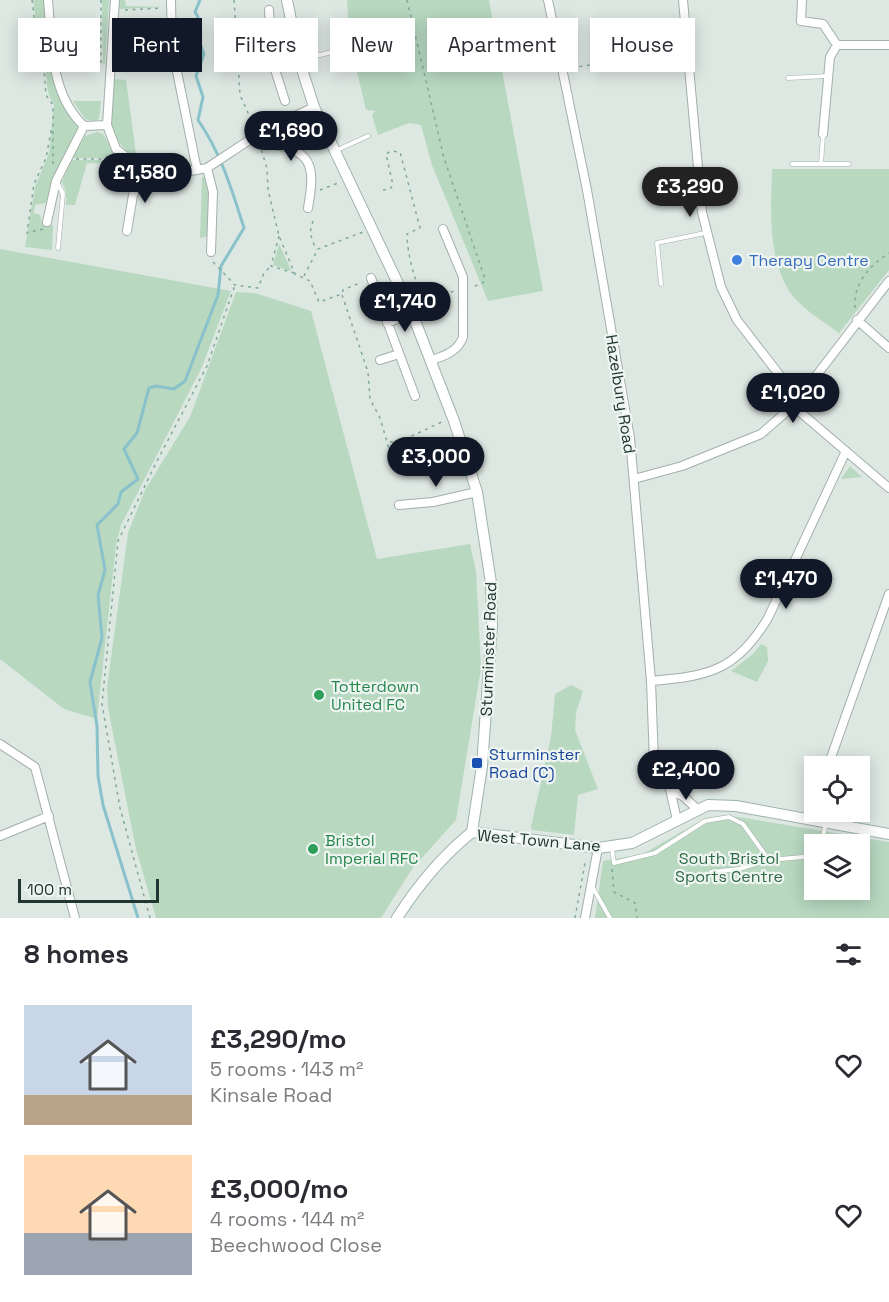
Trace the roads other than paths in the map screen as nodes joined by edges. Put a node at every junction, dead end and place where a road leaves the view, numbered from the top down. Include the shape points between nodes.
1 (48, 0) edge
2 (115, 0) edge
3 (287, 0) edge
4 (548, 0) edge
5 (683, 0) edge
6 (802, 0) edge
7 (171, 4) edge
8 (269, 10) dead end
9 (270, 18) edge
10 (291, 18) edge
11 (837, 45) junction
12 (889, 45) edge
13 (276, 72) edge
14 (303, 72) edge
15 (828, 76) junction
16 (788, 78) dead end
17 (285, 101) dead end
18 (314, 107) junction
19 (107, 125) junction
20 (84, 126) junction
21 (259, 134) junction
22 (823, 134) joint
23 (368, 136) dead end
24 (335, 151) junction
25 (792, 164) dead end
26 (821, 164) junction
27 (849, 164) dead end
28 (207, 168) junction
29 (197, 170) junction
30 (144, 171) junction
31 (56, 181) junction
32 (308, 208) dead end
33 (47, 222) road end
34 (443, 230) dead end
35 (127, 231) dead end
36 (706, 232) junction
37 (58, 248) dead end
38 (211, 252) road end
39 (371, 278) road end
40 (889, 280) edge
41 (661, 284) dead end
42 (412, 313) junction
43 (860, 318) junction
44 (387, 323) junction
45 (889, 348) edge
46 (399, 354) junction
47 (380, 360) dead end
48 (430, 361) junction
49 (415, 396) dead end
50 (795, 403) junction
51 (846, 452) junction
52 (634, 479) junction
53 (889, 488) edge
54 (477, 492) junction
55 (399, 505) dead end
56 (889, 594) edge
57 (651, 681) junction
58 (0, 744) edge
59 (832, 756) edge
60 (669, 789) junction
61 (697, 809) junction
62 (49, 816) junction
63 (804, 819) edge
64 (677, 820) junction
65 (820, 822) edge
66 (826, 823) junction
67 (472, 832) junction
68 (823, 834) edge
69 (889, 834) edge
70 (0, 836) edge
71 (612, 847) junction
72 (598, 848) junction
73 (804, 857) edge
74 (769, 860) junction
75 (711, 872) dead end
76 (591, 885) junction
77 (75, 918) edge
78 (397, 918) edge
79 (585, 918) edge
80 (610, 918) edge

1 - 20 street via 59,86
2 - 19 street
3 - 10 street, Sturminster Road
4 - 52 street, Hazelbury Road via 587,190
5 - 36 street
6 - 11 street via 801,21 823,24
7 - 29 street via 172,47
8 - 9 street
11 - 12 street
11 - 15 street via 830,57
13 - 17 street
14 - 18 street, Sturminster Road
15 - 16 lane
15 - 22 street
18 - 21 street
18 - 24 street, Sturminster Road
19 - 20 street
19 - 30 street via 124,158
20 - 31 street
21 - 28 street
21 - 32 street via 275,145 289,146 305,158 312,175
22 - 26 lane
23 - 24 lane
24 - 42 street, Sturminster Road
25 - 26 lane
26 - 27 lane
28 - 29 street
28 - 38 street via 213,192
29 - 30 street via 169,175
30 - 35 street via 133,195
31 - 33 street
31 - 37 lane via 63,194
34 - 48 street via 465,289 460,344
36 - 41 lane via 657,243
36 - 50 street via 729,308
39 - 44 street
40 - 43 street
42 - 44 street
42 - 48 street, Sturminster Road
43 - 45 street
43 - 50 street
44 - 46 street
46 - 47 street
46 - 49 street
48 - 54 street, Sturminster Road
50 - 51 street
50 - 52 street via 761,434 743,443
51 - 53 street
51 - 57 street via 755,639 737,658 716,670
52 - 57 street, Hazelbury Road
54 - 55 street
54 - 67 street, Sturminster Road via 491,583 492,625 485,731
56 - 59 street
57 - 60 street, Hazelbury Road via 654,762
58 - 62 street via 35,766
60 - 61 street, Hazelbury Road
60 - 64 street, Hazelbury Road
61 - 63 street, West Town Lane via 725,805
61 - 64 street, West Town Lane
62 - 70 street
62 - 77 street
64 - 71 street, West Town Lane via 646,837
65 - 66 street, West Town Lane
66 - 68 lane
66 - 69 street, West Town Lane
67 - 72 street, West Town Lane
67 - 78 street, West Town Lane via 441,858
71 - 72 street, West Town Lane
71 - 74 lane via 614,863 654,853 705,821 729,817 742,824
72 - 76 street
73 - 74 lane
74 - 75 lane
76 - 79 street
76 - 80 lane

